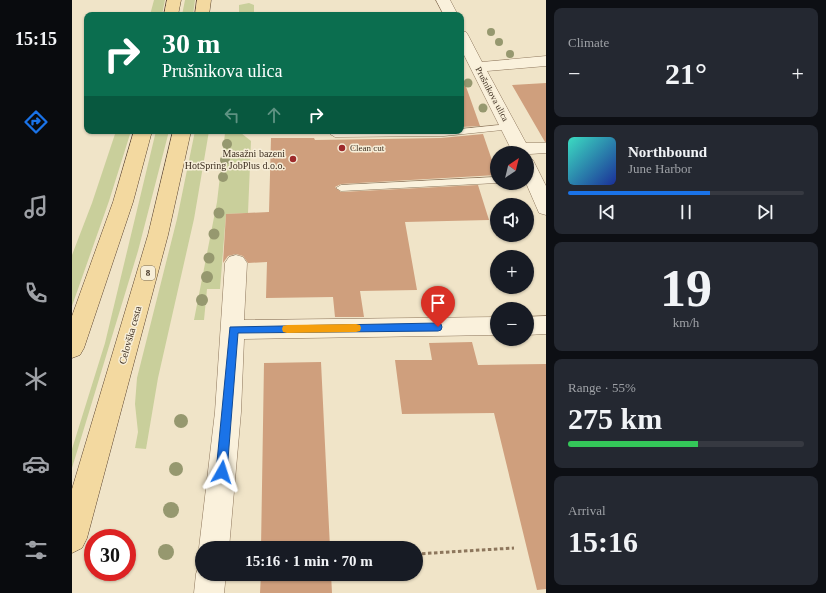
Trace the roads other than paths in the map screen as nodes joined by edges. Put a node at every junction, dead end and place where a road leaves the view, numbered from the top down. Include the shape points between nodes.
1 (174, 0) edge
2 (204, 0) edge
3 (443, 0) edge
4 (172, 12) edge
5 (202, 12) edge
6 (449, 12) edge
7 (464, 41) edge
8 (546, 61) edge
9 (477, 68) junction
10 (509, 127) junction
11 (464, 132) edge
12 (142, 134) edge
13 (181, 134) edge
14 (335, 134) dead end
15 (412, 134) edge
16 (518, 146) edge
17 (546, 148) edge
18 (534, 158) edge
19 (490, 180) edge
20 (534, 182) edge
21 (341, 188) dead end
22 (546, 208) edge
23 (236, 263) dead end
24 (546, 325) edge
25 (490, 326) edge
26 (534, 326) edge
27 (234, 330) junction
28 (72, 348) edge
29 (72, 538) edge
30 (215, 541) edge

1 - 4 main road
2 - 5 main road
3 - 6 street
7 - 9 street, Prušnikova ulica
8 - 9 street
9 - 10 street, Prušnikova ulica
10 - 11 lane
10 - 16 street, Prušnikova ulica
12 - 28 main road via 123,202
13 - 29 main road, Celovška cesta / 8 via 158,235
14 - 15 lane
17 - 18 street
19 - 21 lane
20 - 22 street, Prušnikova ulica
23 - 27 street
24 - 26 street
25 - 27 street
27 - 30 street

